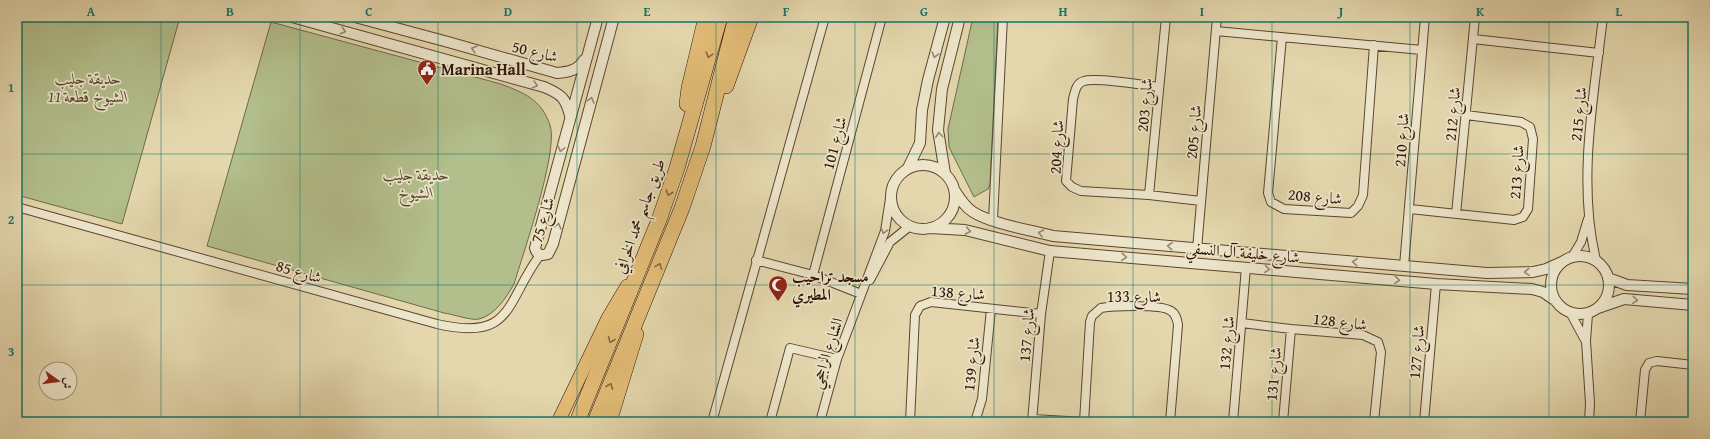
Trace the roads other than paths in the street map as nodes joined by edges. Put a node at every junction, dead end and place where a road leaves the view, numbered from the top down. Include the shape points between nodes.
1 (292, 17) edge
2 (355, 17) edge
3 (598, 17) edge
4 (614, 17) edge
5 (706, 17) edge
6 (720, 17) edge
7 (736, 17) edge
8 (751, 17) edge
9 (825, 17) edge
10 (882, 17) edge
11 (945, 17) edge
12 (960, 17) edge
13 (1003, 17) edge
14 (1166, 17) edge
15 (1217, 17) edge
16 (1425, 17) edge
17 (1475, 17) edge
18 (1603, 17) edge
19 (1216, 31) junction
20 (1282, 37) junction
21 (1473, 39) junction
22 (1374, 45) junction
23 (1422, 50) junction
24 (1599, 53) junction
25 (587, 56) junction
26 (512, 60) junction
27 (458, 64) junction
28 (1159, 87) junction
29 (1466, 115) junction
30 (570, 116) junction
31 (567, 127) junction
32 (582, 130) junction
33 (703, 146) junction
34 (677, 168) junction
35 (908, 168) junction
36 (945, 173) junction
37 (955, 191) junction
38 (891, 192) junction
39 (1149, 195) junction
40 (1201, 201) junction
41 (17, 207) edge
42 (1410, 209) junction
43 (1456, 214) junction
44 (1589, 214) junction
45 (993, 220) junction
46 (910, 226) junction
47 (930, 228) junction
48 (1100, 240) junction
49 (1198, 248) junction
50 (646, 251) junction
51 (1050, 251) junction
52 (540, 255) junction
53 (1099, 255) junction
54 (1568, 259) junction
55 (756, 260) junction
56 (1329, 260) junction
57 (1596, 260) junction
58 (1404, 266) junction
59 (1246, 267) junction
60 (1327, 274) junction
61 (813, 275) junction
62 (1608, 278) junction
63 (652, 284) junction
64 (1436, 284) junction
65 (1693, 289) edge
66 (860, 294) junction
67 (1553, 299) junction
68 (1693, 305) edge
69 (991, 308) junction
70 (1598, 308) junction
71 (1041, 314) junction
72 (1571, 314) junction
73 (1588, 314) junction
74 (1242, 323) junction
75 (1291, 329) junction
76 (1586, 341) junction
77 (837, 359) junction
78 (1693, 365) edge
79 (1033, 420) edge
80 (558, 422) edge
81 (577, 422) edge
82 (595, 422) edge
83 (610, 422) edge
84 (712, 422) edge
85 (770, 422) edge
86 (820, 422) edge
87 (910, 422) edge
88 (975, 422) edge
89 (1085, 422) edge
90 (1170, 422) edge
91 (1232, 422) edge
92 (1283, 422) edge
93 (1374, 422) edge
94 (1424, 422) edge
95 (1589, 422) edge
96 (1640, 422) edge

1 -> 27 street, شارع 50
26 -> 2 street, شارع 50
3 - 25 street, شارع 75
32 -> 4 street, شارع 75
5 - 34 highway via 689,88
6 -> 34 highway, طريق جاسم محمد الخرافي
7 - 33 highway
8 - 33 highway
9 - 55 street
10 - 61 street, شارع 101
11 -> 35 street via 923,103 920,143
36 -> 12 street via 938,130 942,89
13 - 45 street
14 - 28 street, شارع 203
15 - 19 street, شارع 205
16 - 23 street, شارع 210
17 - 21 street, شارع 212
18 - 24 street, شارع 215
19 - 20 street
19 - 40 street, شارع 205
20 - 22 street
20 - 22 street, شارع 208 via 1268,193 1271,202 1284,209 1351,213 1358,206 1363,195
21 - 24 street
21 - 29 street, شارع 212
22 - 23 street
23 - 42 street, شارع 210
24 - 44 street, شارع 215 via 1588,167
25 - 26 street, شارع 50 via 580,66 573,70 557,73
25 - 30 street, شارع 75
26 - 27 street via 515,65 511,71 470,61
27 -> 30 street, شارع 50 via 555,91 563,96
28 - 39 street, شارع 203
28 - 39 street, شارع 204 via 1083,81 1076,87 1073,99 1066,181 1081,191
29 - 43 street, شارع 212
29 - 43 street, شارع 213 via 1521,122 1530,127 1533,139 1528,209 1523,217 1514,220
30 - 31 street, شارع 75
31 - 32 street via 573,134
31 -> 52 street, شارع 75 via 535,248 536,253
52 -> 32 street, شارع 75 via 548,254 553,244
63 -> 33 highway
34 -> 50 highway, طريق جاسم محمد الخرافي
35 - 36 street via 928,165
35 - 38 street via 900,174
36 - 37 street
37 - 45 street, شارع خليفة آل النسفي via 972,212
37 - 47 street via 955,201 947,218
38 - 46 street via 892,206 899,218
38 -> 66 street, الشارع الراجحي via 884,231
39 - 40 street, شارع 204
40 - 49 street, شارع 205
41 - 52 street, شارع 85 via 437,324 463,329 488,326 507,312
42 - 43 street, شارع 213
42 - 58 street, شارع 210
44 - 54 street, شارع 215 via 1581,242
44 - 57 street, شارع 215
48 -> 45 street, شارع خليفة آل النسفي via 1053,236
46 - 47 street
46 - 66 street, الشارع الراجحي via 890,242 875,273
47 -> 51 street, شارع خليفة آل النسفي via 965,230
49 -> 48 street, شارع خليفة آل النسفي
48 - 53 street via 1094,245
49 - 56 street, شارع خليفة آل النسفي
50 - 80 main road via 608,318
50 -> 81 highway, طريق جاسم محمد الخرافي
51 - 53 street, شارع خليفة آل النسفي
51 - 71 street, شارع 137
53 -> 59 street, شارع خليفة آل النسفي
54 - 57 street via 1584,256
54 -> 58 street, شارع خليفة آل النسفي via 1533,272 1487,273
54 - 67 street via 1556,268 1551,278
55 - 61 street
55 - 84 street
58 -> 56 street, شارع خليفة آل النسفي
56 - 60 street via 1330,270
57 - 62 street via 1604,268
59 -> 60 street, شارع خليفة آل النسفي
59 - 74 street, شارع 132
60 -> 64 street, شارع خليفة آل النسفي
61 - 66 street
62 - 65 street via 1627,285
62 - 70 street via 1608,295
82 -> 63 highway
63 - 83 main road
64 - 67 street, شارع خليفة آل النسفي via 1532,288
64 - 94 street, شارع 127
66 - 77 street, الشارع الراجحي
67 - 72 street via 1560,308
70 -> 68 street via 1624,299
69 - 71 street, شارع 138
69 - 87 street, شارع 138 via 931,302 917,310
69 - 88 street, شارع 139 via 982,399
70 - 73 street
71 - 79 street, شارع 137
72 - 73 street
72 - 76 street
73 - 76 street
74 - 75 street, شارع 128
74 - 91 street, شارع 132
75 - 92 street, شارع 131
75 - 93 street, شارع 128 via 1363,335 1378,342 1381,352
76 - 95 street
77 - 85 street via 790,348
77 - 86 street, الشارع الراجحي
78 - 96 street via 1657,361 1650,363 1645,370
79 - 89 street
89 - 90 street, شارع 133 via 1092,316 1101,308 1155,307 1171,310 1178,325

